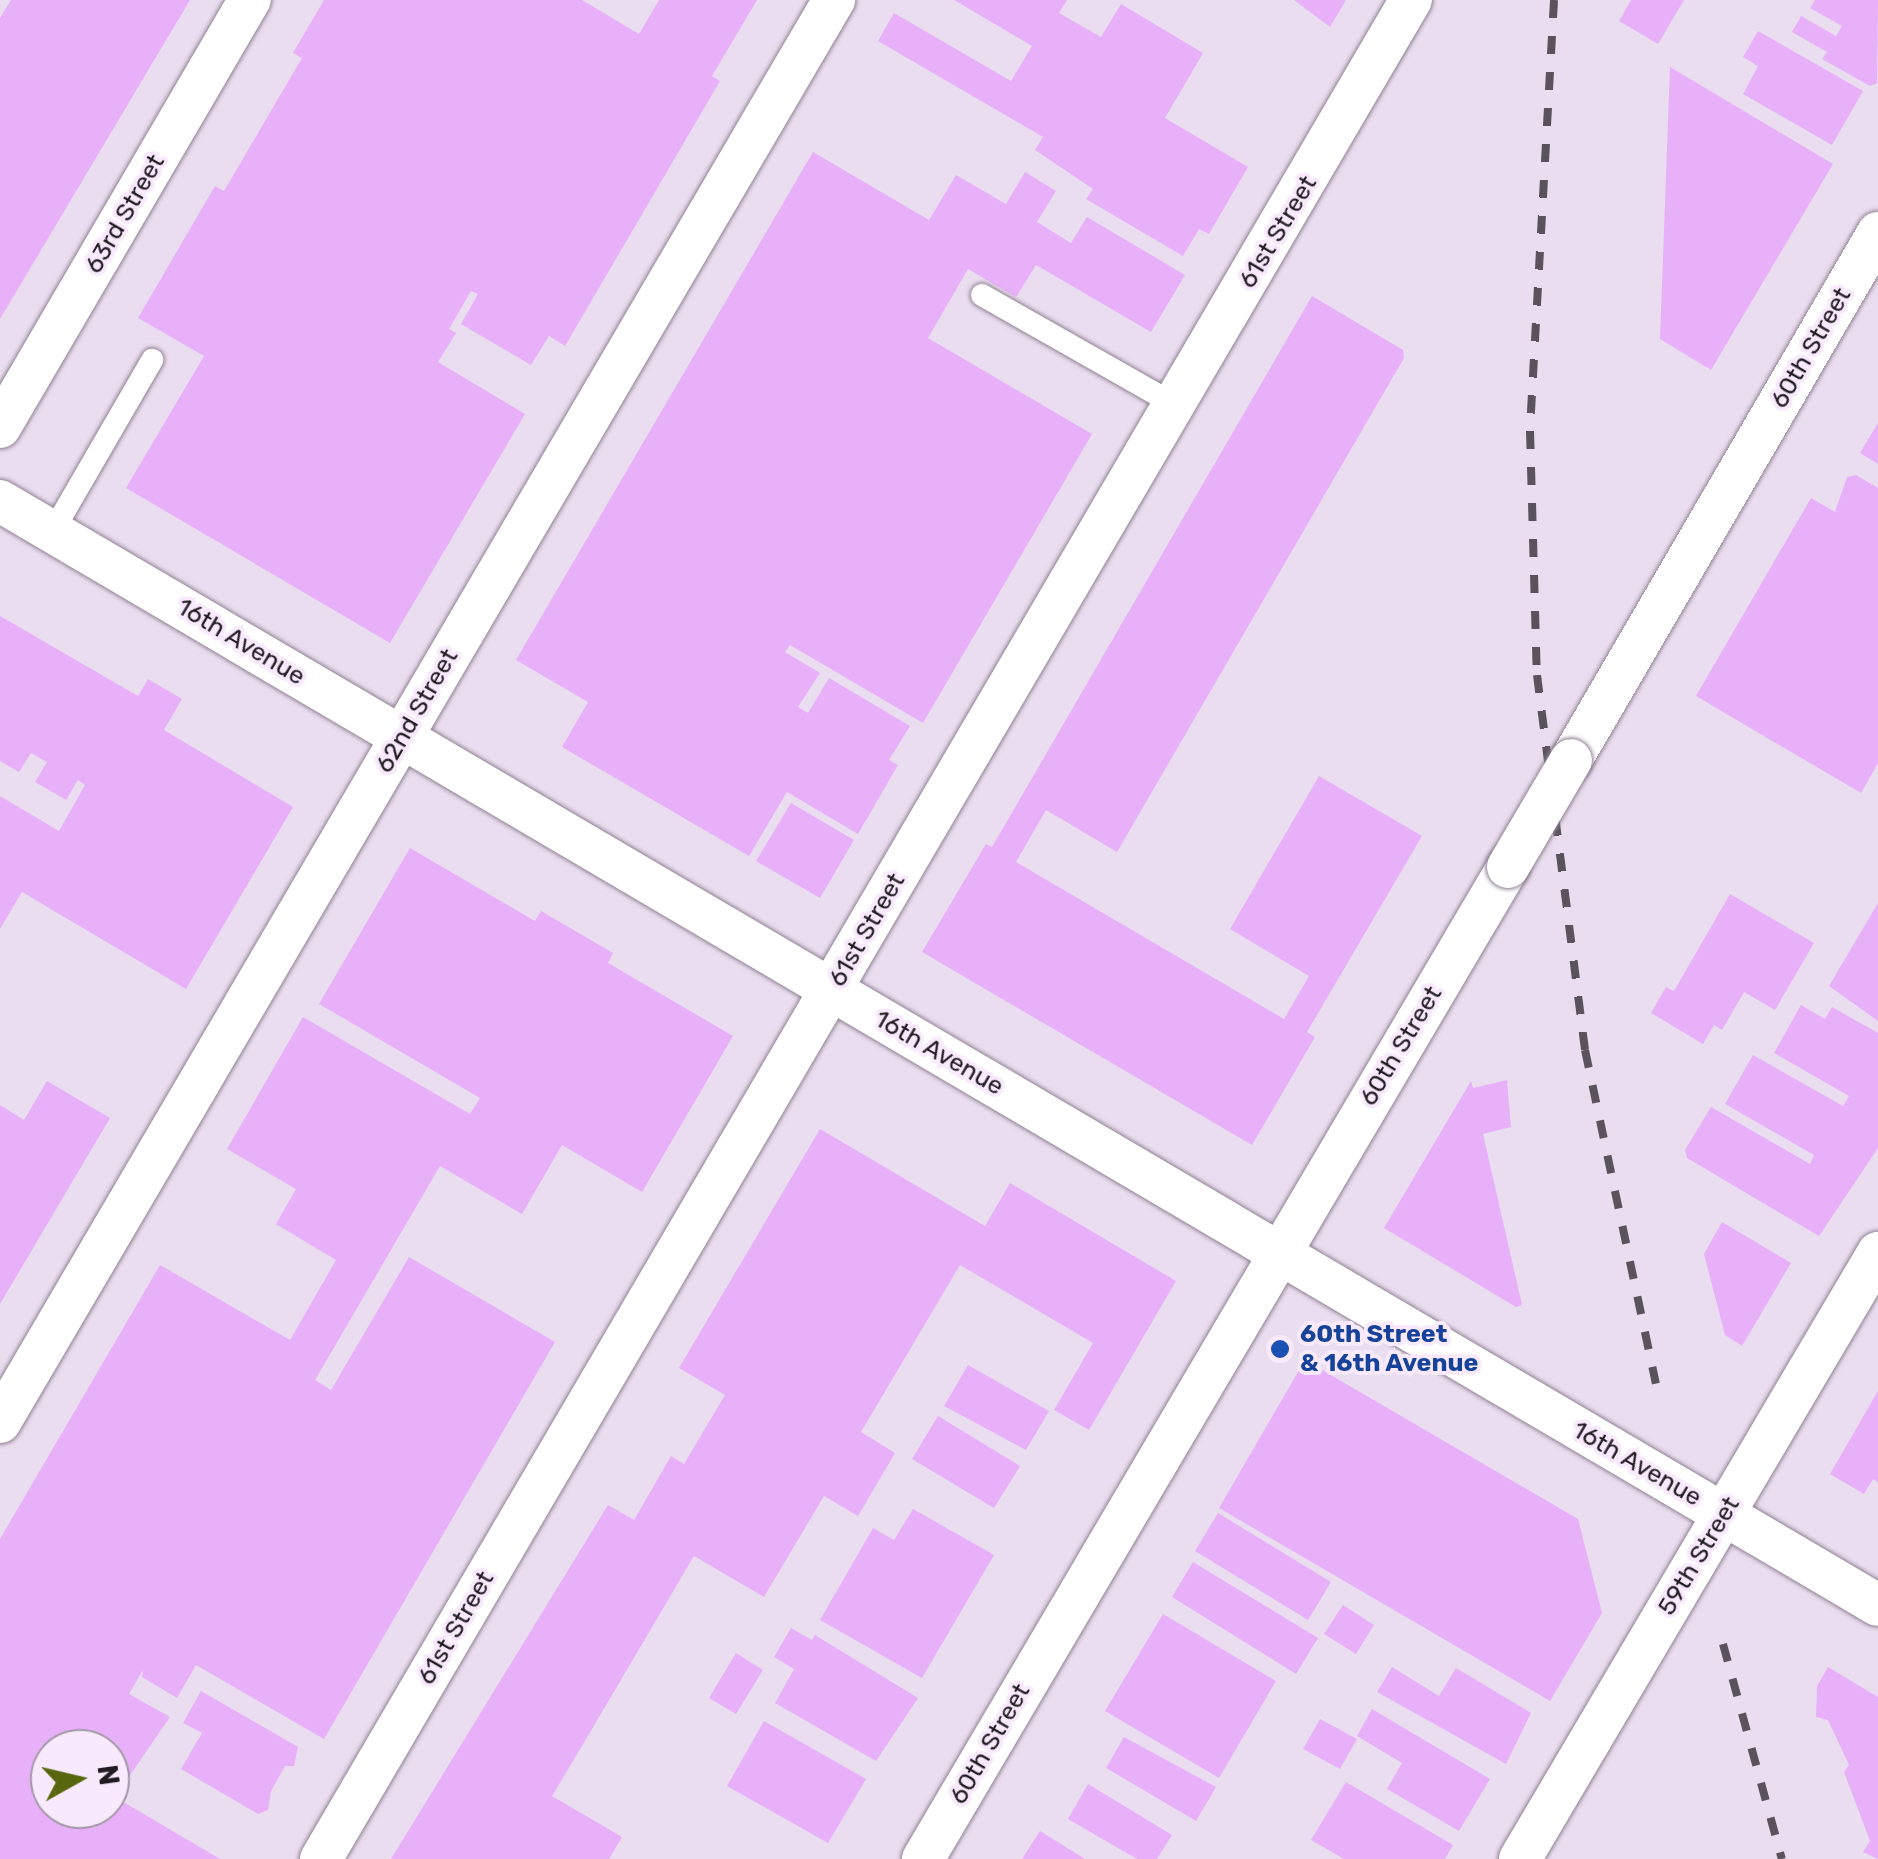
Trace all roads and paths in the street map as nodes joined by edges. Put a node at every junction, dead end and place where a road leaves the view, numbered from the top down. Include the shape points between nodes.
1 (250, 0) edge
2 (834, 0) edge
3 (1411, 0) edge
4 (1878, 233) edge
5 (982, 295) dead end
6 (152, 360) dead end
7 (1176, 404) junction
8 (0, 428) edge
9 (0, 501) edge
10 (52, 531) junction
11 (402, 738) junction
12 (832, 990) junction
13 (1279, 1253) junction
14 (1878, 1253) edge
15 (0, 1422) edge
16 (1724, 1515) junction
17 (1878, 1604) edge
18 (321, 1859) edge
19 (923, 1859) edge
20 (1520, 1859) edge

1 - 8 street, 63rd Street
2 - 11 street, 62nd Street
3 - 7 street, 61st Street
4 - 13 street, 60th Street, bridge
5 - 7 lane
6 - 10 lane
7 - 12 street, 61st Street
9 - 10 street, 16th Avenue
10 - 11 street, 16th Avenue
11 - 12 street, 16th Avenue
11 - 15 street, 62nd Street
12 - 13 street, 16th Avenue
12 - 18 street, 61st Street
13 - 16 street, 16th Avenue
13 - 19 street, 60th Street
14 - 16 street, 59th Street
16 - 17 street, 16th Avenue
16 - 20 street, 59th Street

